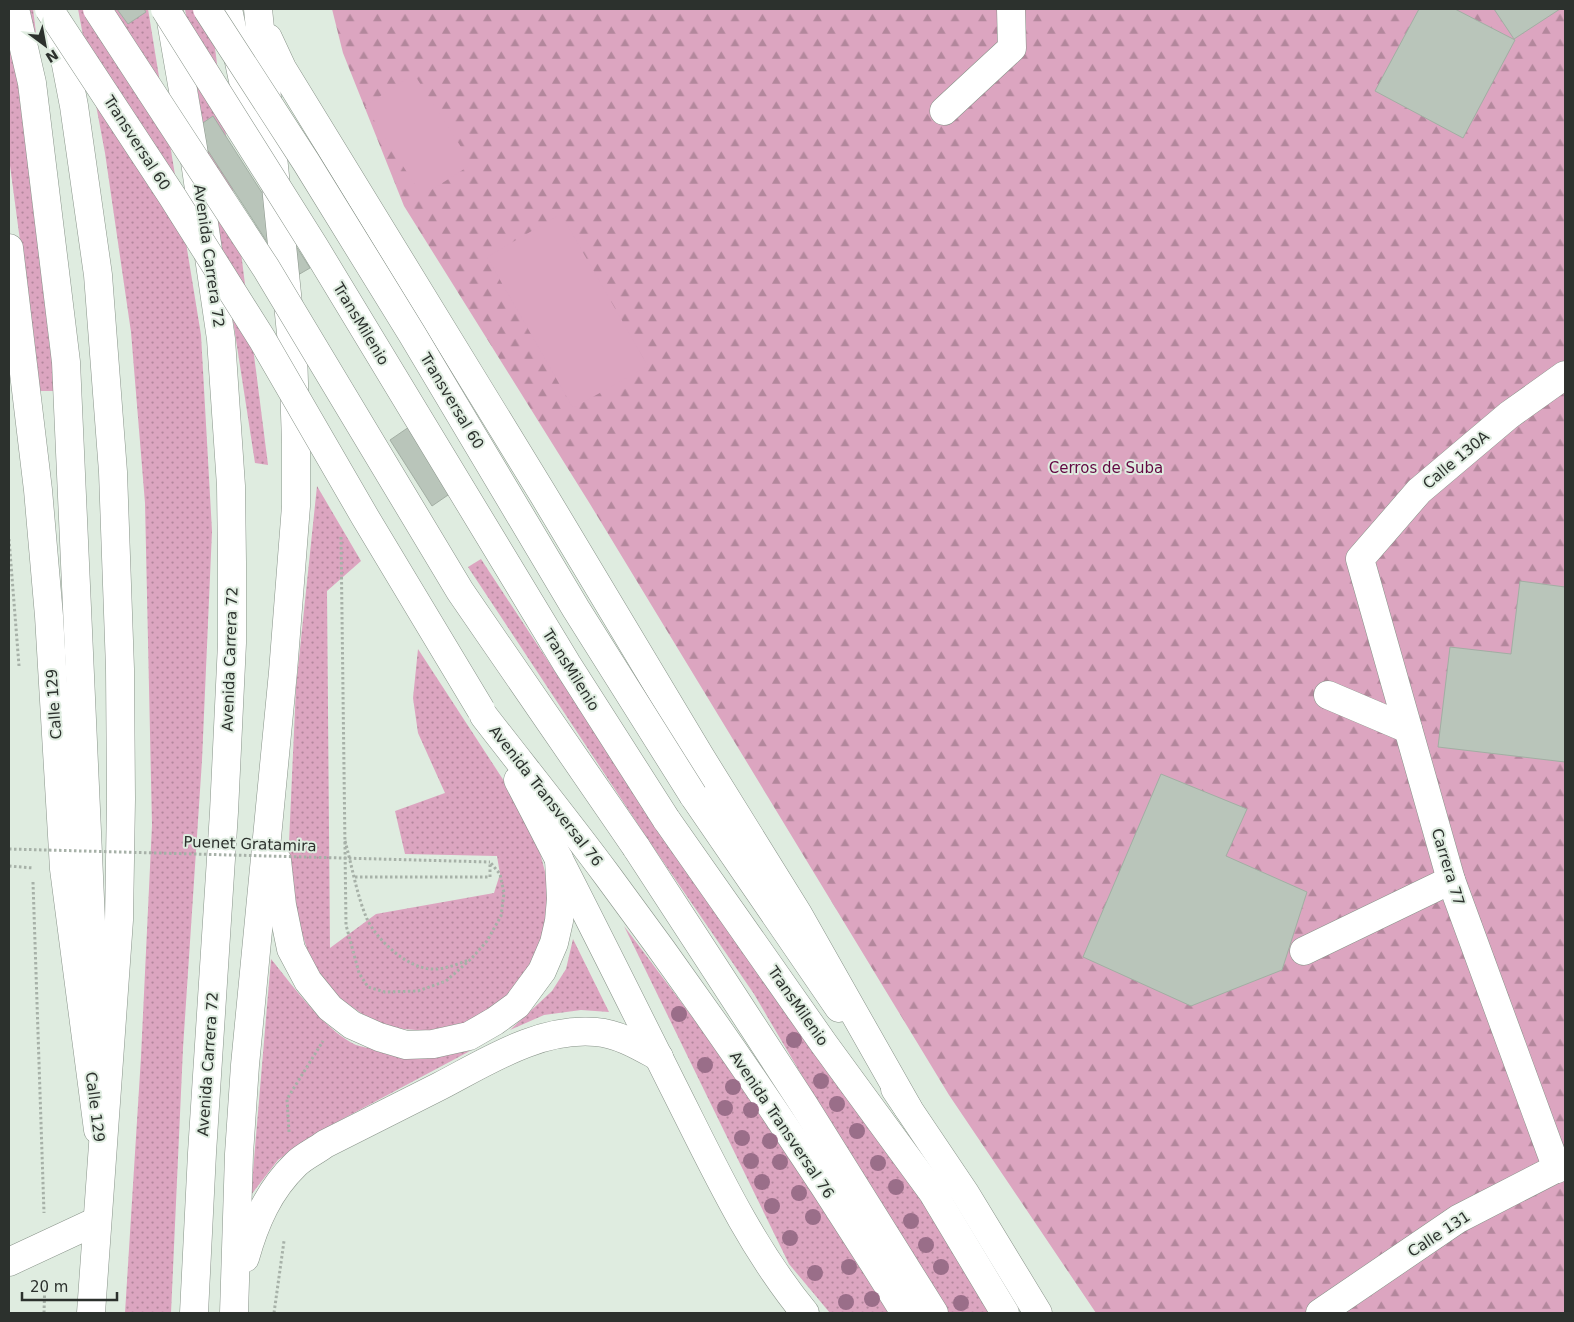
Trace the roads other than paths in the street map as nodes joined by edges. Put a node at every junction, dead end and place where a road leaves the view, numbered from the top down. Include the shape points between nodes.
1 (15, 9) edge
2 (49, 9) edge
3 (56, 9) edge
4 (97, 9) edge
5 (167, 9) edge
6 (207, 9) edge
7 (228, 9) edge
8 (1011, 9) edge
9 (258, 10) edge
10 (944, 111) dead end
11 (9, 248) edge
12 (287, 291) junction
13 (1565, 376) edge
14 (1360, 559) joint
15 (1328, 695) dead end
16 (482, 713) junction
17 (1408, 729) junction
18 (271, 798) junction
19 (559, 859) junction
20 (1451, 880) junction
21 (1304, 951) dead end
22 (659, 1057) junction
23 (908, 1108) junction
24 (101, 1159) junction
25 (1561, 1167) edge
26 (97, 1220) junction
27 (9, 1262) edge
28 (234, 1311) edge
29 (91, 1313) edge
30 (194, 1313) edge
31 (805, 1313) edge
32 (905, 1313) edge
33 (934, 1313) edge
34 (1005, 1313) edge
35 (1038, 1313) edge
36 (1320, 1313) edge

1 - 24 main road via 32,83 66,362
2 - 16 main road, Transversal 60, bridge via 262,339
3 - 24 main road via 74,106 98,275 113,472 121,818 119,920
4 - 33 main road, bridge via 266,268 460,591 636,848 804,1105
5 - 30 main road, Avenida Carrera 72 via 193,148 221,340 231,486 232,643
5 - 34 main road, TransMilenio, bridge via 567,664 666,819 933,1193
6 - 23 main road, Transversal 60, bridge via 306,162 693,795
7 - 12 main road
8 - 10 main road via 1012,48
9 - 12 main road
9 - 23 main road via 282,68 798,914
11 - 24 main road, Calle 129 via 38,490 64,869
12 - 18 main road via 293,362 296,506
13 - 14 main road, Calle 130A via 1509,415 1419,491
14 - 17 main road, Carrera 77
15 - 17 main road
16 - 19 main road, Avenida Transversal 76
16 - 32 main road, Avenida Transversal 76 via 607,875 723,1037
17 - 20 main road, Carrera 77
18 - 19 main road via 282,905 291,949 299,965 330,1008 352,1025 406,1045 433,1044 469,1036 517,1005 542,971 554,944 561,899
18 - 28 main road via 244,1075
19 - 22 main road, Avenida Transversal 76
20 - 21 main road
20 - 25 main road, Carrera 77
22 - 28 main road via 617,1035 580,1031 557,1034 515,1048 325,1144 297,1163 276,1185 266,1202 244,1259
22 - 31 main road, Avenida Transversal 76 via 748,1230 768,1264
23 - 35 main road via 965,1193
24 - 26 main road
25 - 36 main road, Calle 131 via 1458,1219
26 - 27 main road
26 - 29 main road

